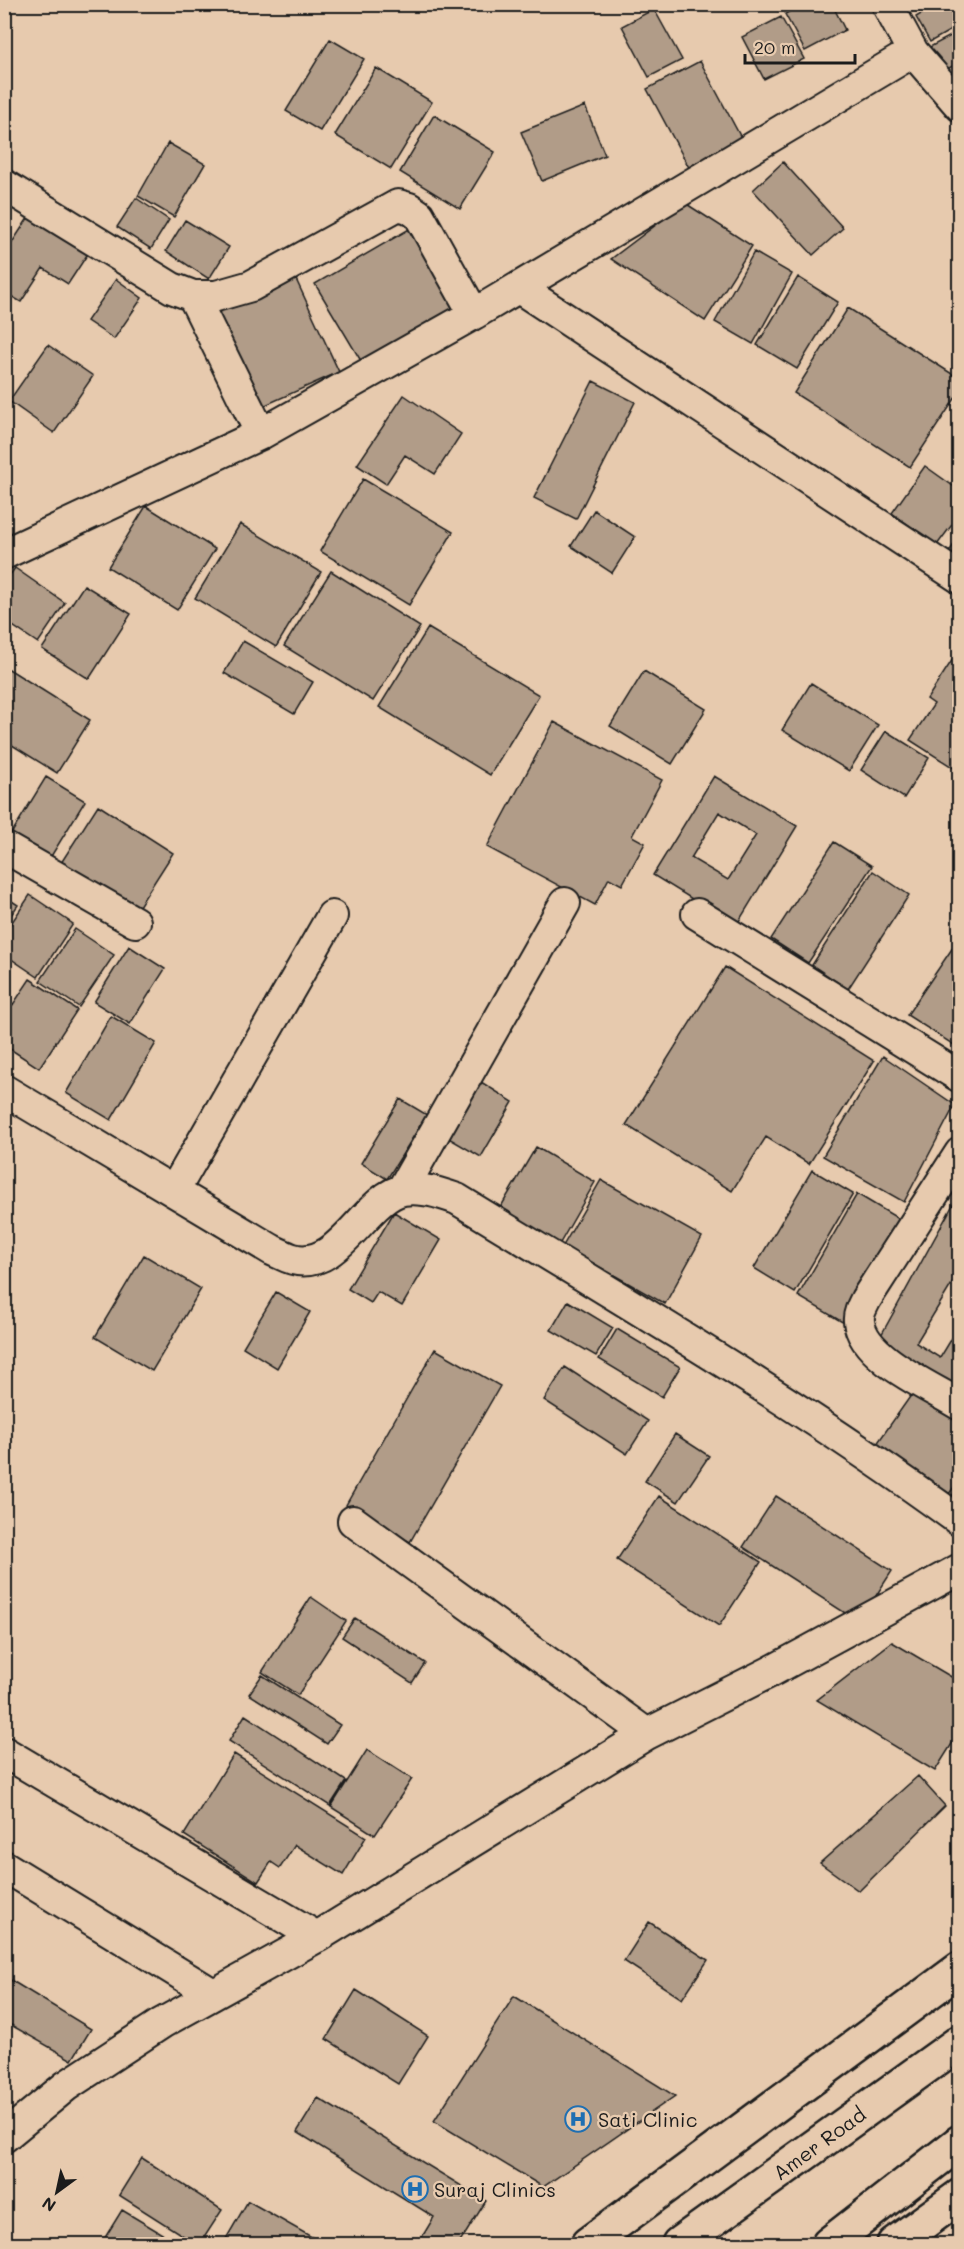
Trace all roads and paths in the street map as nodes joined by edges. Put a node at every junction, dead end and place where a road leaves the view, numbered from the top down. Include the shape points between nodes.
1 (887, 4) edge
2 (914, 52) junction
3 (960, 106) edge
4 (4, 185) edge
5 (519, 288) junction
6 (193, 296) junction
7 (474, 314) junction
8 (261, 434) junction
9 (4, 554) edge
10 (960, 578) edge
11 (4, 847) edge
12 (565, 903) dead end
13 (697, 914) dead end
14 (332, 916) dead end
15 (135, 922) dead end
16 (960, 1077) edge
17 (4, 1090) edge
18 (960, 1153) edge
19 (402, 1190) junction
20 (174, 1191) junction
21 (960, 1405) edge
22 (352, 1521) dead end
23 (960, 1521) edge
24 (960, 1569) edge
25 (647, 1734) junction
26 (4, 1752) edge
27 (4, 1866) edge
28 (317, 1937) junction
29 (960, 1969) edge
30 (213, 1994) junction
31 (960, 2042) edge
32 (7, 2130) edge
33 (960, 2142) edge
34 (960, 2196) edge
35 (588, 2244) edge
36 (679, 2244) edge
37 (829, 2244) edge
38 (894, 2244) edge

1 - 2 street
2 - 3 street
2 - 5 street
4 - 6 street via 172,288
5 - 7 street
5 - 10 street
6 - 7 street via 216,296 250,286 398,206 419,215
6 - 8 street
7 - 8 street
8 - 9 street
11 - 15 street
12 - 19 street
13 - 16 street
14 - 20 street
17 - 20 street
18 - 21 street via 866,1299 858,1319 864,1337 881,1356
19 - 20 street via 386,1198 345,1240 314,1258 295,1260
19 - 23 street via 434,1191 457,1199 686,1338 897,1475
22 - 25 street
24 - 25 street
25 - 28 street
26 - 28 street
27 - 30 street
28 - 30 street
29 - 35 main road
30 - 32 street via 100,2063
31 - 36 main road, Amer Road
33 - 37 main road
34 - 38 main road

